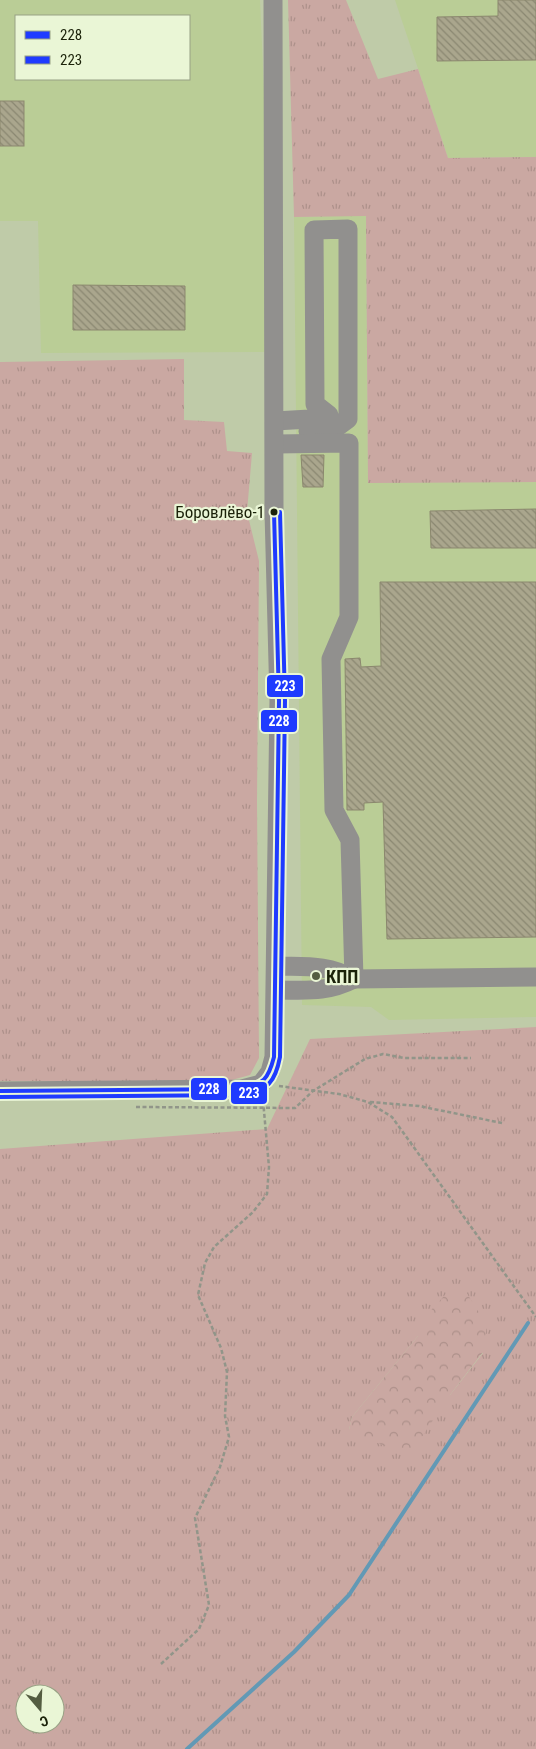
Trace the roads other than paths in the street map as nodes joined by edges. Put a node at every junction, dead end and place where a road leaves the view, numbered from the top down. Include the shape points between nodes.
1 (273, 0) edge
2 (327, 418) junction
3 (348, 418) junction
4 (275, 433) junction
5 (276, 966) junction
6 (536, 977) edge
7 (354, 979) junction
8 (276, 990) junction
9 (0, 1091) edge

1 - 4 street
2 - 3 street
2 - 3 street via 329,415 316,404 314,230 348,229
2 - 4 street
3 - 4 street via 333,430
4 - 5 street via 279,701
4 - 7 street via 348,443 349,617 331,660 334,810 350,840
5 - 7 street via 337,970
5 - 8 street
6 - 7 street
7 - 8 street via 336,988
8 - 9 street via 274,1057 270,1072 261,1084 242,1089

